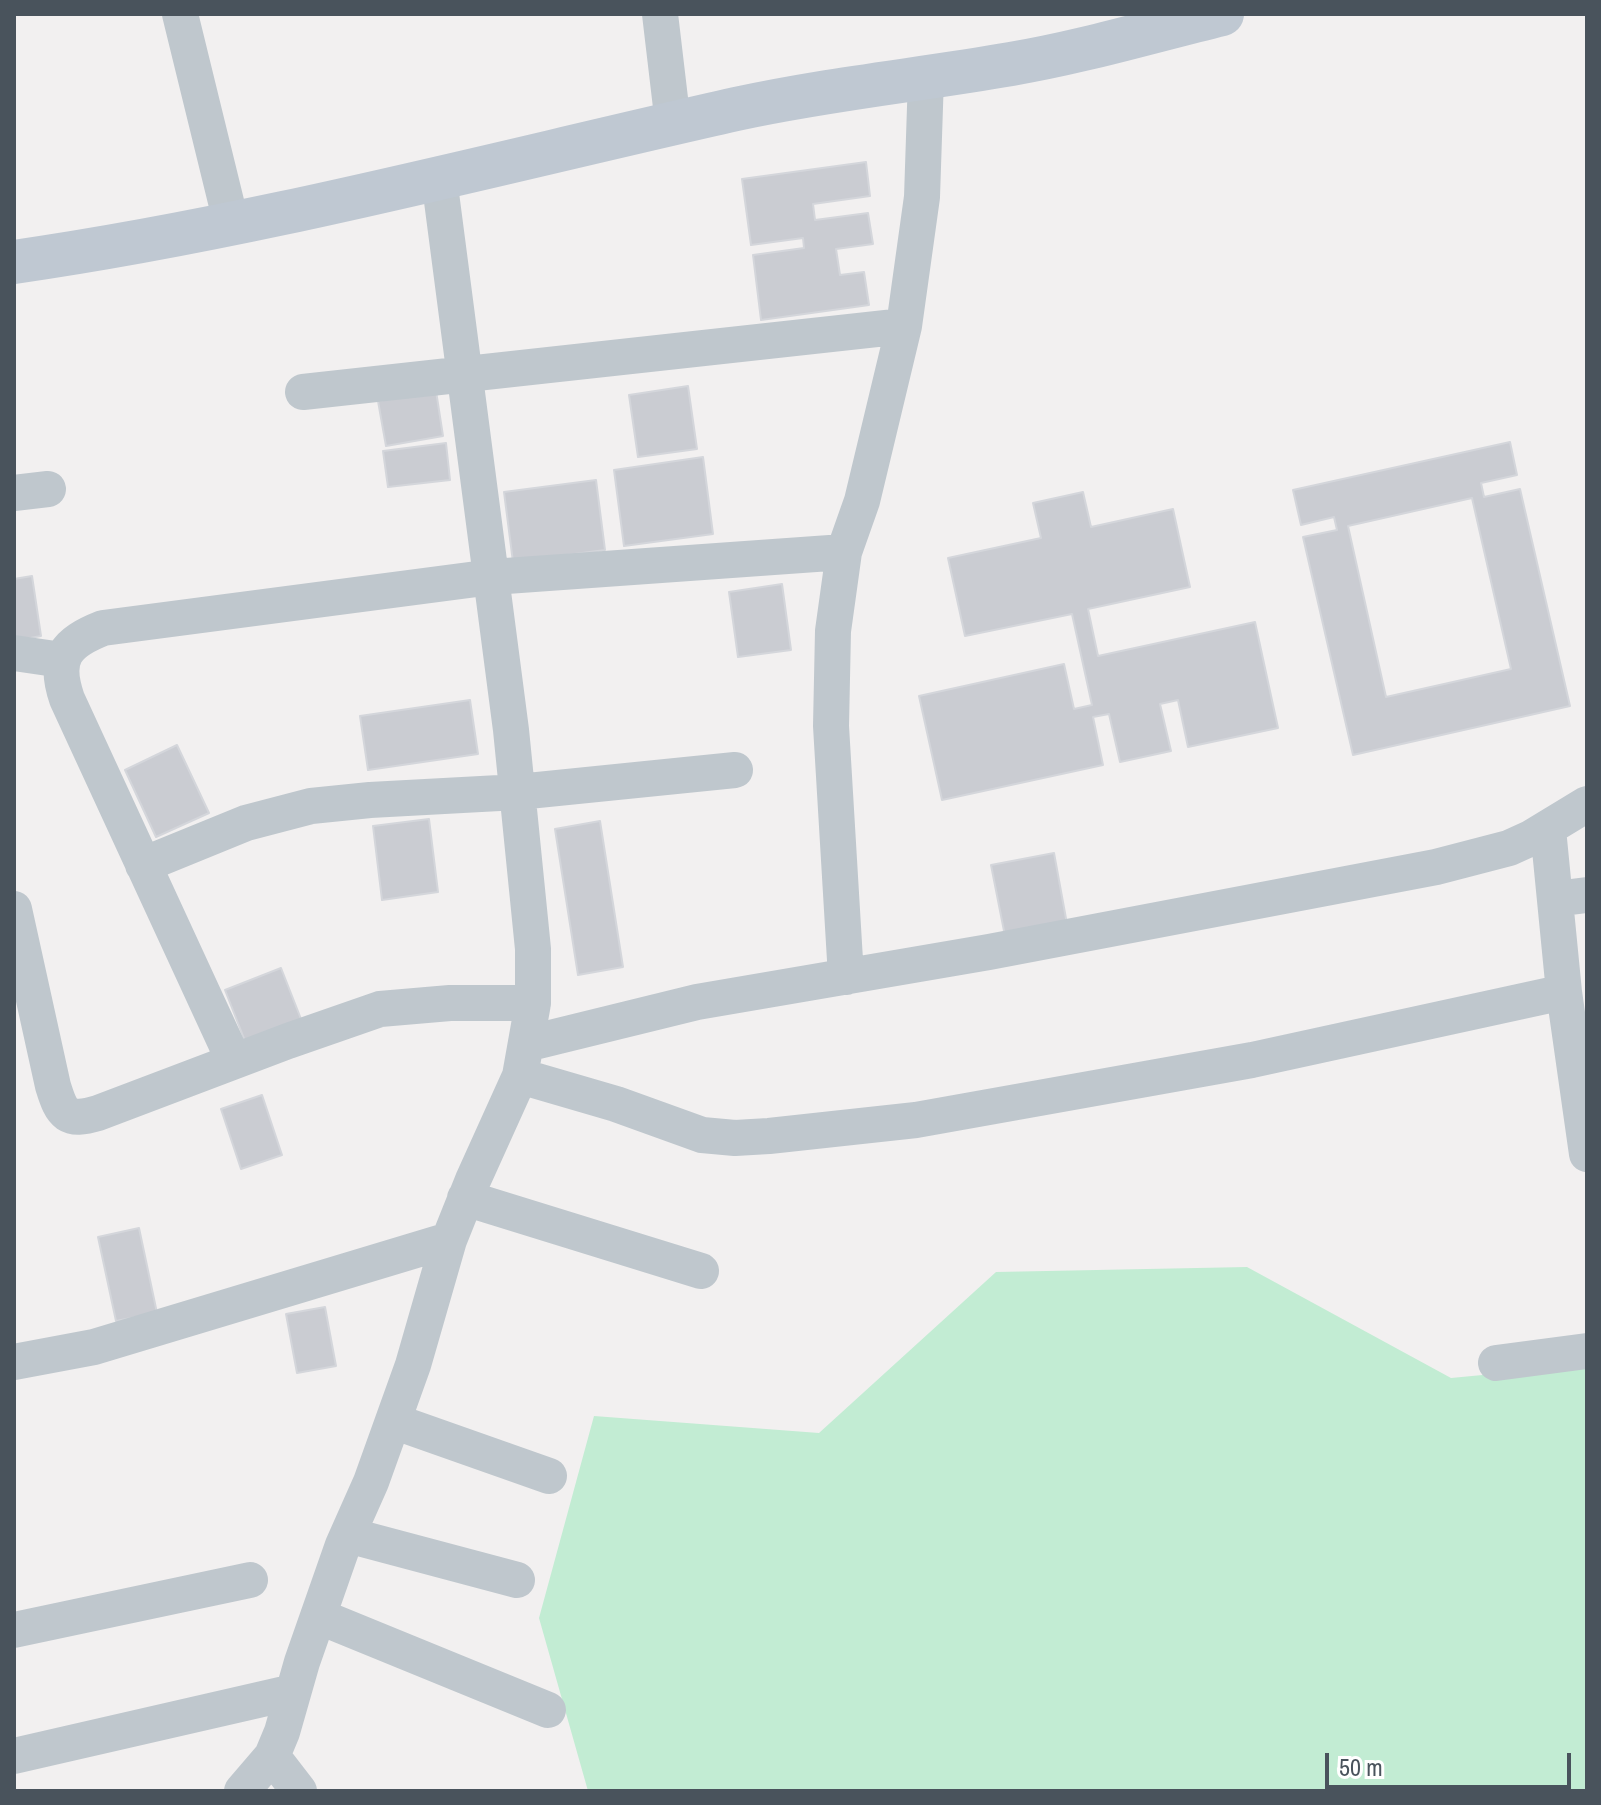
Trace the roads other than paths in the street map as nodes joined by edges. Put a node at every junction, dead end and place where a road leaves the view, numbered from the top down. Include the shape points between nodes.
1 (180, 14) edge
2 (660, 14) edge
3 (1222, 14) edge
4 (926, 77) junction
5 (673, 124) junction
6 (439, 178) junction
7 (231, 222) junction
8 (14, 262) edge
9 (904, 326) junction
10 (465, 373) junction
11 (303, 392) dead end
12 (844, 552) junction
13 (492, 577) junction
14 (14, 653) edge
15 (62, 660) junction
16 (735, 770) dead end
17 (518, 792) junction
18 (1587, 804) edge
19 (1548, 829) junction
20 (143, 865) junction
21 (1571, 897) edge
22 (14, 909) edge
23 (846, 977) junction
24 (1564, 992) junction
25 (533, 1003) junction
26 (28, 1039) edge
27 (1580, 1045) edge
28 (523, 1060) junction
29 (234, 1061) junction
30 (1587, 1154) edge
31 (465, 1198) junction
32 (449, 1240) junction
33 (701, 1271) dead end
34 (1587, 1351) edge
35 (14, 1362) edge
36 (1496, 1363) dead end
37 (393, 1421) junction
38 (549, 1476) dead end
39 (348, 1535) junction
40 (250, 1580) dead end
41 (517, 1580) dead end
42 (318, 1616) junction
43 (14, 1630) edge
44 (293, 1692) junction
45 (548, 1710) dead end
46 (14, 1756) edge
47 (272, 1756) junction
48 (242, 1791) edge
49 (299, 1791) edge

1 - 7 street
2 - 5 street
3 - 4 street via 1013,64
4 - 5 street via 838,89
4 - 9 street via 922,197
5 - 6 street
6 - 7 street
6 - 10 street
7 - 8 street
9 - 10 street
9 - 12 street via 866,487
10 - 11 street
10 - 13 street
12 - 13 street
12 - 23 street via 833,631 831,726
13 - 15 street via 103,628 76,641
13 - 17 street
14 - 15 street
15 - 20 street via 67,699
16 - 17 street
17 - 20 street via 311,806 246,823
17 - 25 street
18 - 19 street
19 - 21 street
19 - 23 street via 1509,848 1436,867
20 - 29 street
21 - 24 street
22 - 26 street
23 - 28 street via 697,1002
24 - 27 street
24 - 28 street via 1238,1063 916,1120 769,1136 702,1135 616,1104
25 - 28 street
25 - 29 street via 380,1009
26 - 29 street via 59,1106 73,1117 98,1113
27 - 30 street
28 - 31 street
31 - 32 street
31 - 33 street
32 - 35 street via 94,1347
32 - 37 street
34 - 36 street
37 - 38 street
37 - 39 street
39 - 41 street
39 - 42 street
40 - 43 street
42 - 44 street
42 - 45 street
44 - 46 street
44 - 47 street
47 - 48 street
47 - 49 street

